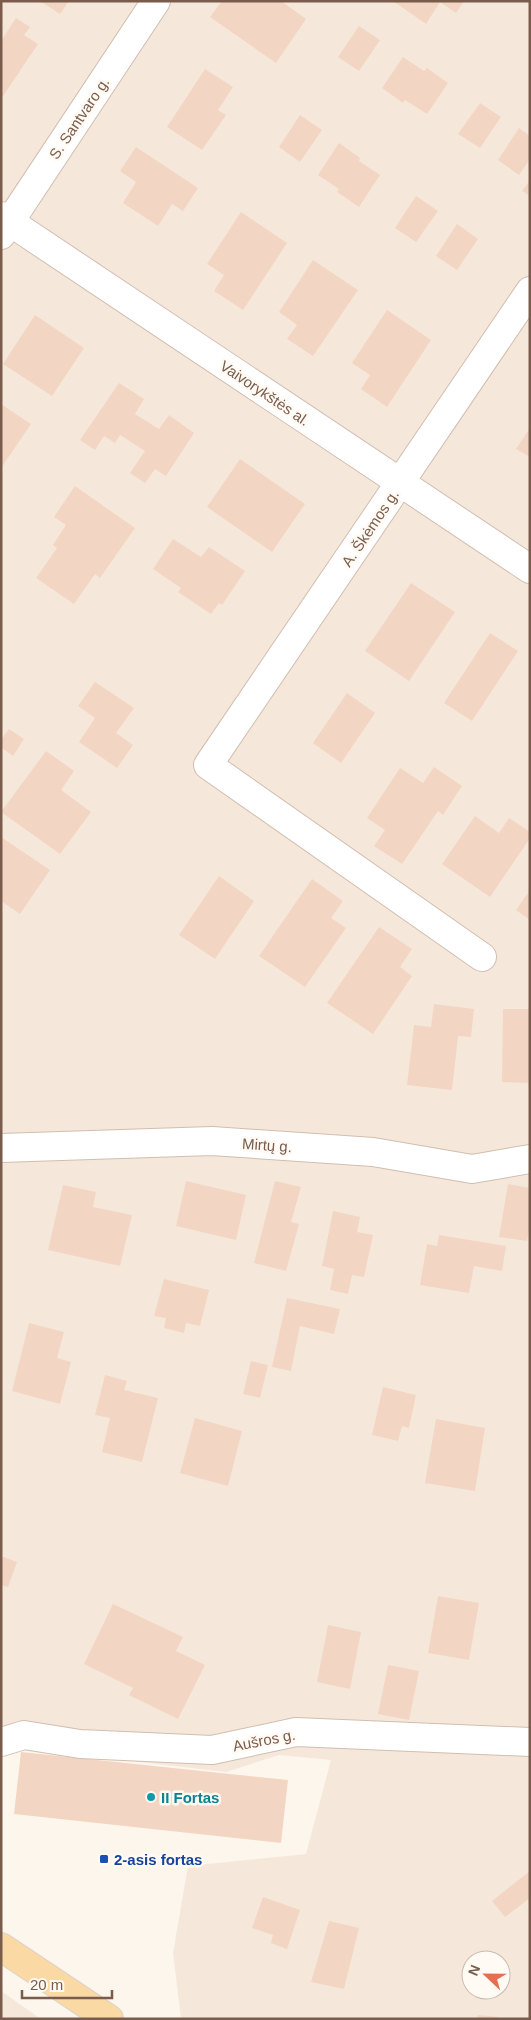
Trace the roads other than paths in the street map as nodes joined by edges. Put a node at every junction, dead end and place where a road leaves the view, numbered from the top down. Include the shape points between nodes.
1 (156, 1) edge
2 (4, 224) edge
3 (530, 291) edge
4 (400, 483) junction
5 (530, 569) edge
6 (482, 957) dead end
7 (1, 1148) edge
8 (530, 1159) edge
9 (1, 1742) edge
10 (530, 1742) edge
11 (1, 1947) edge
12 (109, 2019) edge

1 - 2 street, S. Santvaro g.
2 - 4 street, Vaivorykštės al.
3 - 4 street, A. Škėmos g.
4 - 5 street, Vaivorykštės al.
4 - 6 street, A. Škėmos g. via 208,765
7 - 8 street, Mirtų g. via 212,1140 373,1152 472,1169
9 - 10 street, Aušros g. via 24,1735 80,1744 212,1750 296,1732
11 - 12 main road

